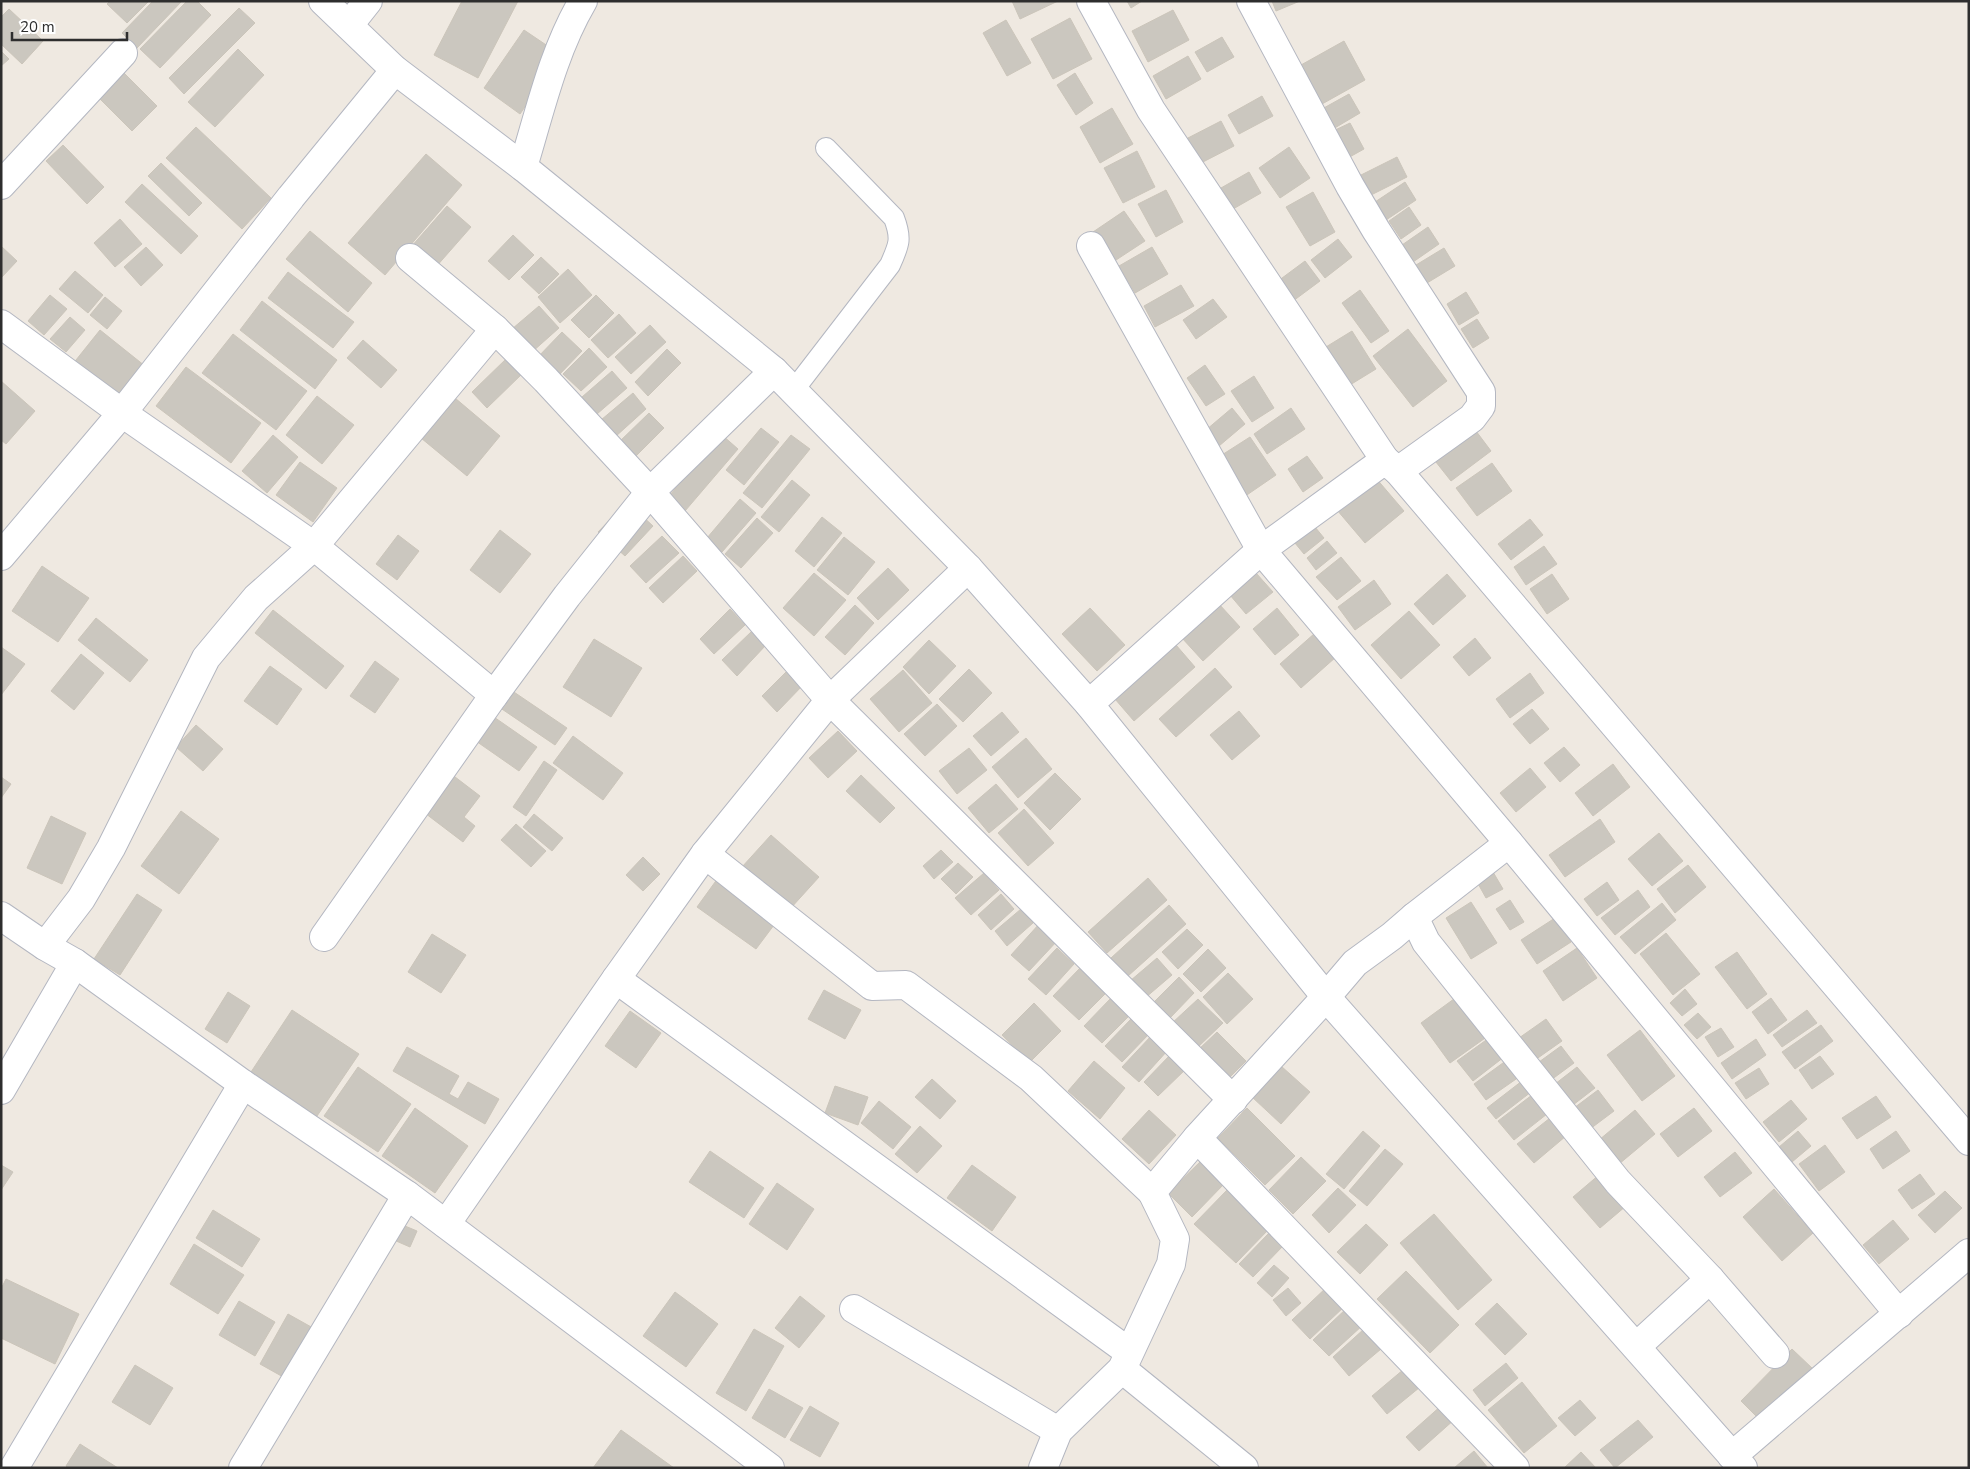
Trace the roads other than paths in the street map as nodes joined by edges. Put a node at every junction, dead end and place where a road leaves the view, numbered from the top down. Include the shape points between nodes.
1 (323, 1) edge
2 (368, 1) edge
3 (583, 1) edge
4 (1091, 1) edge
5 (1251, 1) edge
6 (349, 24) junction
7 (123, 53) dead end
8 (395, 70) junction
9 (826, 148) dead end
10 (523, 167) junction
11 (1, 185) edge
12 (1091, 246) dead end
13 (410, 258) dead end
14 (1, 324) edge
15 (495, 329) junction
16 (774, 371) junction
17 (793, 390) junction
18 (122, 413) junction
19 (1392, 466) junction
20 (650, 492) junction
21 (314, 546) junction
22 (1261, 550) junction
23 (1, 556) edge
24 (968, 568) junction
25 (494, 696) junction
26 (830, 700) junction
27 (1089, 704) junction
28 (1509, 843) junction
29 (706, 854) junction
30 (1, 916) edge
31 (1414, 917) junction
32 (324, 937) dead end
33 (45, 946) junction
34 (75, 963) junction
35 (616, 979) junction
36 (1326, 998) junction
37 (243, 1084) junction
38 (1, 1090) edge
39 (1233, 1100) junction
40 (1197, 1138) junction
41 (1969, 1141) edge
42 (1152, 1192) junction
43 (407, 1195) junction
44 (446, 1224) junction
45 (1969, 1253) edge
46 (1710, 1279) junction
47 (854, 1309) dead end
48 (1899, 1314) junction
49 (1637, 1346) junction
50 (1775, 1354) dead end
51 (1125, 1360) junction
52 (1058, 1431) junction
53 (1738, 1462) edge
54 (14, 1468) edge
55 (243, 1468) edge
56 (770, 1468) edge
57 (1043, 1468) edge
58 (1244, 1468) edge
59 (1515, 1468) edge

1 - 6 street
2 - 6 street
3 - 10 street via 558,52
4 - 19 street via 1151,110
5 - 19 street via 1368,216 1481,392 1481,406 1472,418
6 - 8 street
7 - 11 street
8 - 10 street
8 - 18 street via 290,197
9 - 17 lane via 894,218 900,233 898,248 890,265
10 - 16 street
12 - 22 street
13 - 15 street
14 - 18 street
15 - 20 street
15 - 21 street
16 - 17 street
16 - 20 street
17 - 24 street
18 - 21 street
18 - 23 street
19 - 22 street
19 - 41 street
20 - 25 street via 567,596
20 - 26 street
21 - 25 street
21 - 33 street via 256,598 206,658 111,848 81,899
22 - 27 street
22 - 28 street
24 - 26 street
24 - 27 street
25 - 32 street
26 - 29 street
26 - 39 street
27 - 36 street
28 - 31 street
28 - 48 street
29 - 35 street
29 - 42 street via 872,986 906,985 1031,1078
30 - 33 street
31 - 36 street via 1355,962
31 - 46 street via 1426,942 1618,1182
33 - 34 street
34 - 37 street
34 - 38 street
35 - 44 street
35 - 51 street
36 - 39 street
36 - 49 street
37 - 43 street
37 - 54 street
39 - 40 street
40 - 42 street
40 - 59 street
42 - 51 street via 1175,1239 1170,1264
43 - 44 street
43 - 55 street
44 - 56 street
45 - 48 street
46 - 49 street
46 - 50 street
47 - 52 street
48 - 53 street
49 - 53 street
51 - 52 street
51 - 58 street
52 - 57 street

